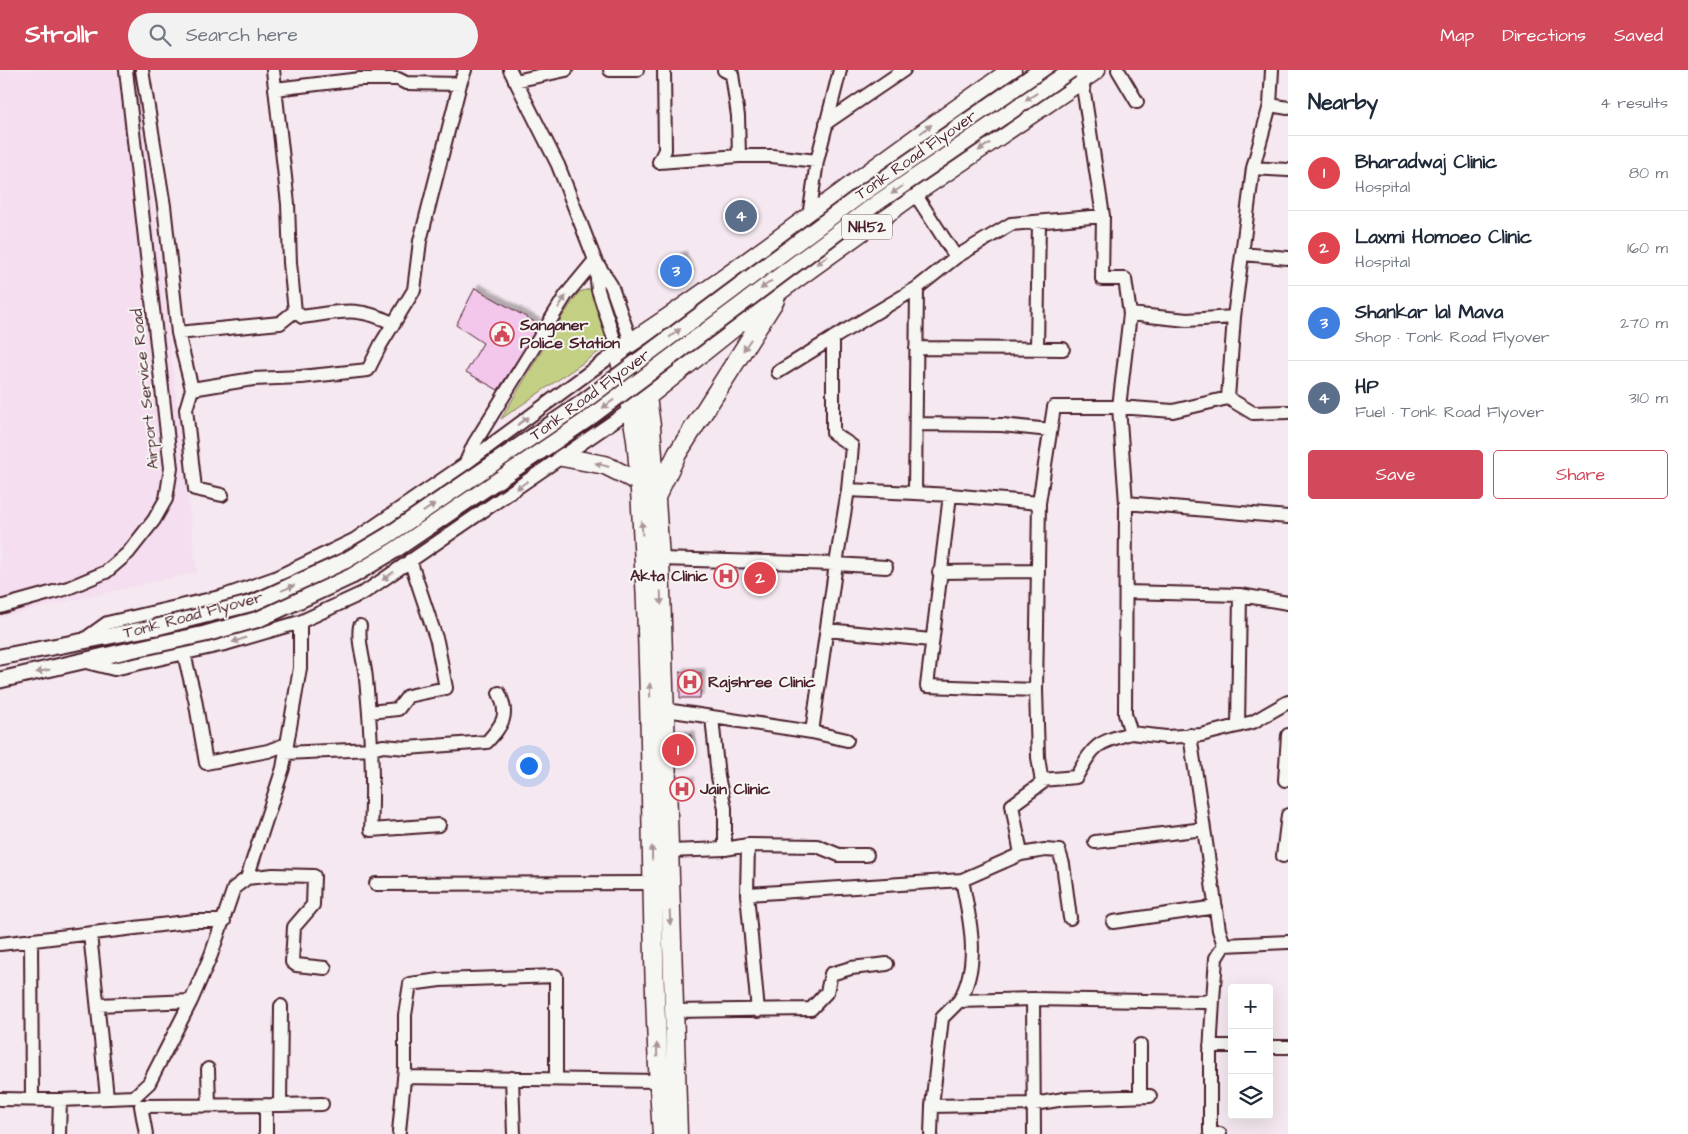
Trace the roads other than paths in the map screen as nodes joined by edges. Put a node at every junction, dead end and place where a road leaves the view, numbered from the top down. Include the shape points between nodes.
1 (126, 70) edge
2 (142, 70) edge
3 (273, 70) edge
4 (465, 70) edge
5 (566, 70) edge
6 (616, 70) edge
7 (637, 70) edge
8 (664, 70) edge
9 (724, 70) edge
10 (840, 70) edge
11 (904, 70) edge
12 (1012, 70) edge
13 (1041, 70) edge
14 (1118, 70) edge
15 (1272, 70) edge
16 (1083, 73) edge
17 (513, 76) edge
18 (460, 84) junction
19 (275, 89) junction
20 (1137, 102) dead end
21 (1270, 105) junction
22 (1288, 108) edge
23 (826, 123) junction
24 (739, 156) junction
25 (816, 161) junction
26 (1253, 168) junction
27 (1288, 170) edge
28 (918, 191) junction
29 (1103, 216) junction
30 (809, 217) junction
31 (1039, 222) junction
32 (854, 236) junction
33 (1242, 254) junction
34 (956, 258) junction
35 (1288, 258) edge
36 (595, 260) junction
37 (917, 288) junction
38 (782, 289) junction
39 (295, 312) junction
40 (1130, 314) junction
41 (1234, 317) junction
42 (394, 324) junction
43 (178, 333) junction
44 (833, 338) junction
45 (625, 347) junction
46 (916, 348) junction
47 (1038, 349) junction
48 (1063, 349) dead end
49 (778, 372) dead end
50 (192, 389) junction
51 (647, 397) junction
52 (1228, 398) junction
53 (1119, 407) junction
54 (630, 410) junction
55 (1288, 412) edge
56 (916, 424) junction
57 (1050, 430) junction
58 (562, 457) junction
59 (465, 464) junction
60 (639, 482) junction
61 (848, 490) junction
62 (915, 493) junction
63 (222, 495) dead end
64 (950, 495) junction
65 (656, 497) junction
66 (1039, 503) junction
67 (1126, 503) junction
68 (1288, 518) edge
69 (660, 559) junction
70 (410, 560) junction
71 (836, 564) junction
72 (886, 568) dead end
73 (1037, 571) junction
74 (939, 572) junction
75 (1126, 592) junction
76 (1240, 595) junction
77 (1288, 603) edge
78 (0, 607) edge
79 (300, 622) junction
80 (360, 626) dead end
81 (827, 630) junction
82 (82, 640) junction
83 (931, 640) junction
84 (0, 656) edge
85 (185, 658) dead end
86 (86, 662) junction
87 (0, 680) edge
88 (1036, 690) junction
89 (499, 693) dead end
90 (1288, 702) edge
91 (666, 710) junction
92 (369, 712) junction
93 (712, 717) junction
94 (1238, 726) junction
95 (812, 732) junction
96 (1132, 734) junction
97 (1190, 735) junction
98 (1288, 735) edge
99 (847, 740) dead end
100 (286, 748) junction
101 (372, 749) junction
102 (1042, 780) junction
103 (1285, 780) dead end
104 (1288, 815) edge
105 (439, 825) dead end
106 (1204, 829) junction
107 (1095, 842) dead end
108 (748, 845) junction
109 (725, 849) junction
110 (668, 851) junction
111 (1021, 854) junction
112 (867, 856) dead end
113 (1283, 856) dead end
114 (246, 878) junction
115 (962, 880) junction
116 (653, 883) junction
117 (376, 884) dead end
118 (747, 894) junction
119 (1216, 907) junction
120 (1070, 918) dead end
121 (224, 921) junction
122 (1113, 922) dead end
123 (90, 934) junction
124 (31, 940) junction
125 (1288, 942) edge
126 (0, 944) edge
127 (1224, 945) junction
128 (887, 964) dead end
129 (325, 968) dead end
130 (1033, 999) junction
131 (1213, 1000) junction
132 (191, 1001) junction
133 (959, 1001) junction
134 (98, 1005) junction
135 (281, 1006) dead end
136 (674, 1011) junction
137 (758, 1011) junction
138 (1140, 1045) dead end
139 (1210, 1046) junction
140 (1228, 1046) edge
141 (1273, 1047) edge
142 (1288, 1047) edge
143 (208, 1068) dead end
144 (404, 1077) junction
145 (512, 1078) junction
146 (556, 1079) junction
147 (658, 1081) junction
148 (107, 1097) junction
149 (0, 1099) edge
150 (32, 1099) junction
151 (60, 1100) junction
152 (138, 1102) junction
153 (280, 1104) junction
154 (322, 1104) dead end
155 (1034, 1104) junction
156 (266, 1105) junction
157 (209, 1106) junction
158 (932, 1106) junction
159 (399, 1132) dead end
160 (59, 1134) edge
161 (146, 1134) edge
162 (266, 1134) edge
163 (514, 1134) edge
164 (662, 1134) edge
165 (678, 1134) edge
166 (931, 1134) edge
167 (1034, 1134) edge
168 (1220, 1134) edge

1 - 78 street, Airport Service Road via 170,468 166,499 142,538 106,572 68,588
2 - 43 street via 164,206
3 - 19 street
4 - 18 street
5 - 17 street
6 - 7 street
8 - 24 street via 665,150 660,162
9 - 24 street via 732,74
10 - 23 street
11 - 23 street
30 -> 12 highway, NH52
82 -> 13 main road, Tonk Road Flyover, bridge via 157,627 254,603 344,561 387,536 579,405 857,197
14 - 20 street
15 - 21 street
16 -> 28 highway, NH52
16 - 29 street
16 -> 86 main road, Tonk Road Flyover, bridge via 874,205 588,419 396,550 352,576 259,619
17 - 36 street via 558,166
18 - 19 street via 360,79
18 - 42 street via 420,241 414,290
19 - 39 street via 288,204
21 - 22 street
21 - 26 street
23 - 25 street
24 - 25 street
25 - 30 street
26 - 27 street
26 - 33 street
28 - 32 highway, NH52
28 - 34 street via 919,200
29 - 31 street
29 - 40 street via 1102,279 1125,279
30 - 32 street
30 - 45 highway, NH52
31 - 34 street via 1011,224
31 - 47 street
32 -> 38 highway, NH52
33 - 35 street
33 - 41 street
34 - 37 street
36 - 45 street via 611,285
59 -> 36 street via 474,444 566,295
37 - 44 street
37 - 46 street
38 - 51 highway, NH52
38 -> 65 highway via 677,454
39 - 42 street via 302,317 351,311 374,314
39 - 43 street via 280,324
40 - 41 street via 1188,320
40 - 53 street
41 - 52 street
42 - 50 street via 368,370 253,378
43 - 50 street
44 - 49 street
44 - 61 street via 833,433 852,446
45 - 51 highway
45 - 54 highway
59 -> 45 street
46 - 47 street
46 - 56 street
47 - 48 street
50 - 63 street via 186,409 194,489
51 - 54 highway, NH52
51 - 65 highway
52 - 53 street via 1173,411
52 - 55 street via 1253,413
53 - 57 street via 1054,407
53 - 67 street
54 - 58 street
54 - 60 highway
56 - 57 street via 1002,425
56 - 62 street
57 - 66 street
60 -> 58 highway via 605,465
58 -> 70 street
59 - 82 street via 354,540 309,563 224,596 108,623
116 -> 60 highway via 649,672
61 - 62 street
61 - 71 street
62 - 64 street
64 - 66 street
64 - 74 street
65 - 69 highway
66 - 73 street
67 - 68 street
67 - 75 street
69 - 71 street
69 -> 91 highway
70 -> 79 street via 365,592
70 - 92 street via 437,641 446,688 408,696 398,709
71 - 72 street
71 - 81 street
73 - 74 street
73 - 88 street
74 - 83 street
75 - 76 street
75 - 96 street via 1125,714
76 - 77 street
76 - 94 street
79 -> 86 street via 226,644 114,669
79 - 100 street via 300,668
80 - 92 street
81 - 83 street
81 - 95 street
82 - 84 main road, Tonk Road Flyover
83 - 88 street via 927,686
85 - 100 street via 206,763
86 -> 87 main road, Tonk Road Flyover
88 - 102 street
89 - 101 street via 504,704 502,724 486,742
90 - 94 street via 1254,722
91 - 93 street
91 - 110 highway
92 - 101 street
93 - 95 street
93 - 109 street via 718,777 725,808
94 - 97 street
95 - 99 street
96 - 97 street
96 - 102 street via 1102,742 1092,750 1076,777
97 - 106 street
98 - 103 street
100 - 101 street
100 - 114 street via 283,768
101 - 105 street via 371,830
102 - 111 street via 1012,805
104 - 113 street
106 - 107 street
106 - 119 street
108 - 109 street
108 - 112 street via 817,846 839,855
108 - 118 street
109 - 110 street
110 -> 136 highway
111 - 115 street
111 - 120 street via 1059,851
114 - 121 street via 234,888
114 - 129 street via 314,876 313,904 294,927 292,962
115 - 118 street
115 - 133 street via 972,949 968,985
116 - 117 street
147 -> 116 highway
118 - 137 street
119 - 122 street
119 - 127 street
121 - 123 street via 194,921
121 - 132 street
123 - 124 street
123 - 134 street
124 - 126 street
124 - 150 street
125 - 127 street
127 - 131 street via 1216,958
128 - 137 street via 830,974 827,992 811,1009
130 - 131 street
130 - 133 street
130 - 155 street
131 - 139 street
132 - 134 street
132 - 152 street
133 - 158 street via 942,1018
134 - 148 street
135 - 153 street
136 - 137 street
136 - 165 highway
138 - 155 street via 1145,1096 1064,1099
139 - 140 street
139 - 168 street via 1210,1133
141 - 142 street
143 - 157 street
144 - 145 street
144 - 146 street via 405,1016 410,984 556,976
144 - 159 street
145 - 146 street
145 - 163 street
146 - 147 street
147 - 164 highway
148 - 151 street
148 - 152 street
149 - 150 street
150 - 151 street
151 - 160 street
152 - 157 street
152 - 161 street
153 - 154 street
153 - 156 street
155 - 158 street
155 - 167 street
156 - 157 street
156 - 162 street
158 - 166 street

